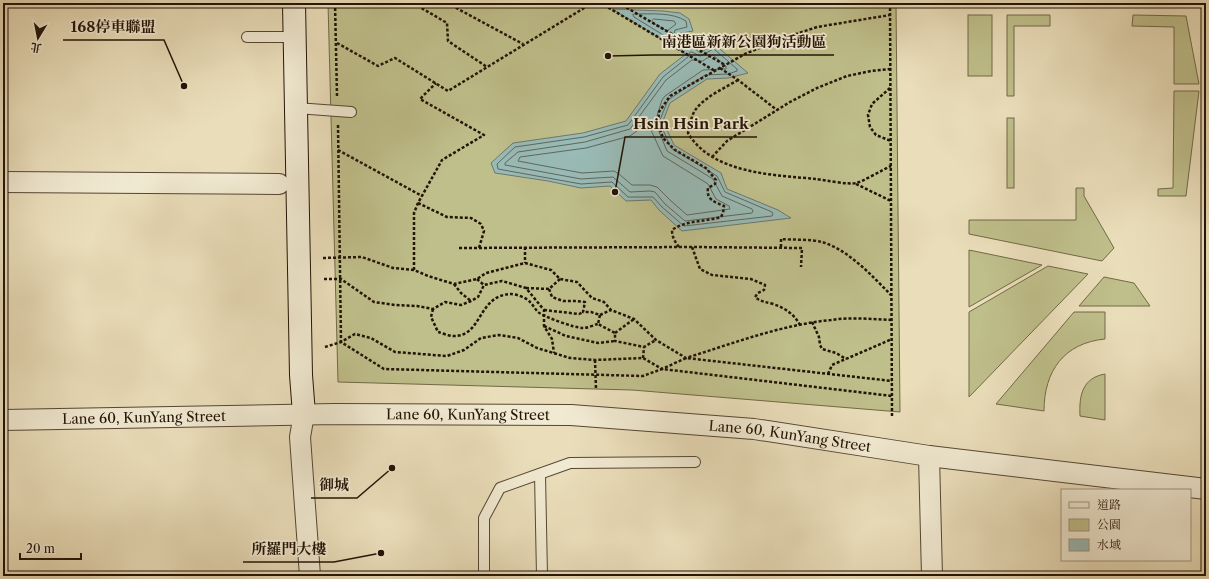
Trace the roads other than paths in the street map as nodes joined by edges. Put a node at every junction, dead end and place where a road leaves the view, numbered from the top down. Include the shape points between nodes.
1 (294, 3) edge
2 (247, 37) dead end
3 (295, 37) junction
4 (296, 108) junction
5 (351, 112) dead end
6 (3, 182) edge
7 (279, 184) dead end
8 (304, 414) junction
9 (3, 420) edge
10 (929, 456) junction
11 (695, 462) dead end
12 (540, 474) junction
13 (1206, 489) edge
14 (310, 576) edge
15 (484, 576) edge
16 (542, 576) edge
17 (932, 576) edge

1 - 3 street
2 - 3 lane
3 - 4 street
4 - 5 lane
4 - 8 street
6 - 7 street
8 - 9 street, Lane 60, KunYang Street
8 - 10 street, Lane 60, KunYang Street via 571,415 754,429
8 - 14 street via 300,437
10 - 13 street, Lane 60, KunYang Street
10 - 17 street
11 - 12 lane via 570,463
12 - 15 lane via 500,488 484,518
12 - 16 lane

